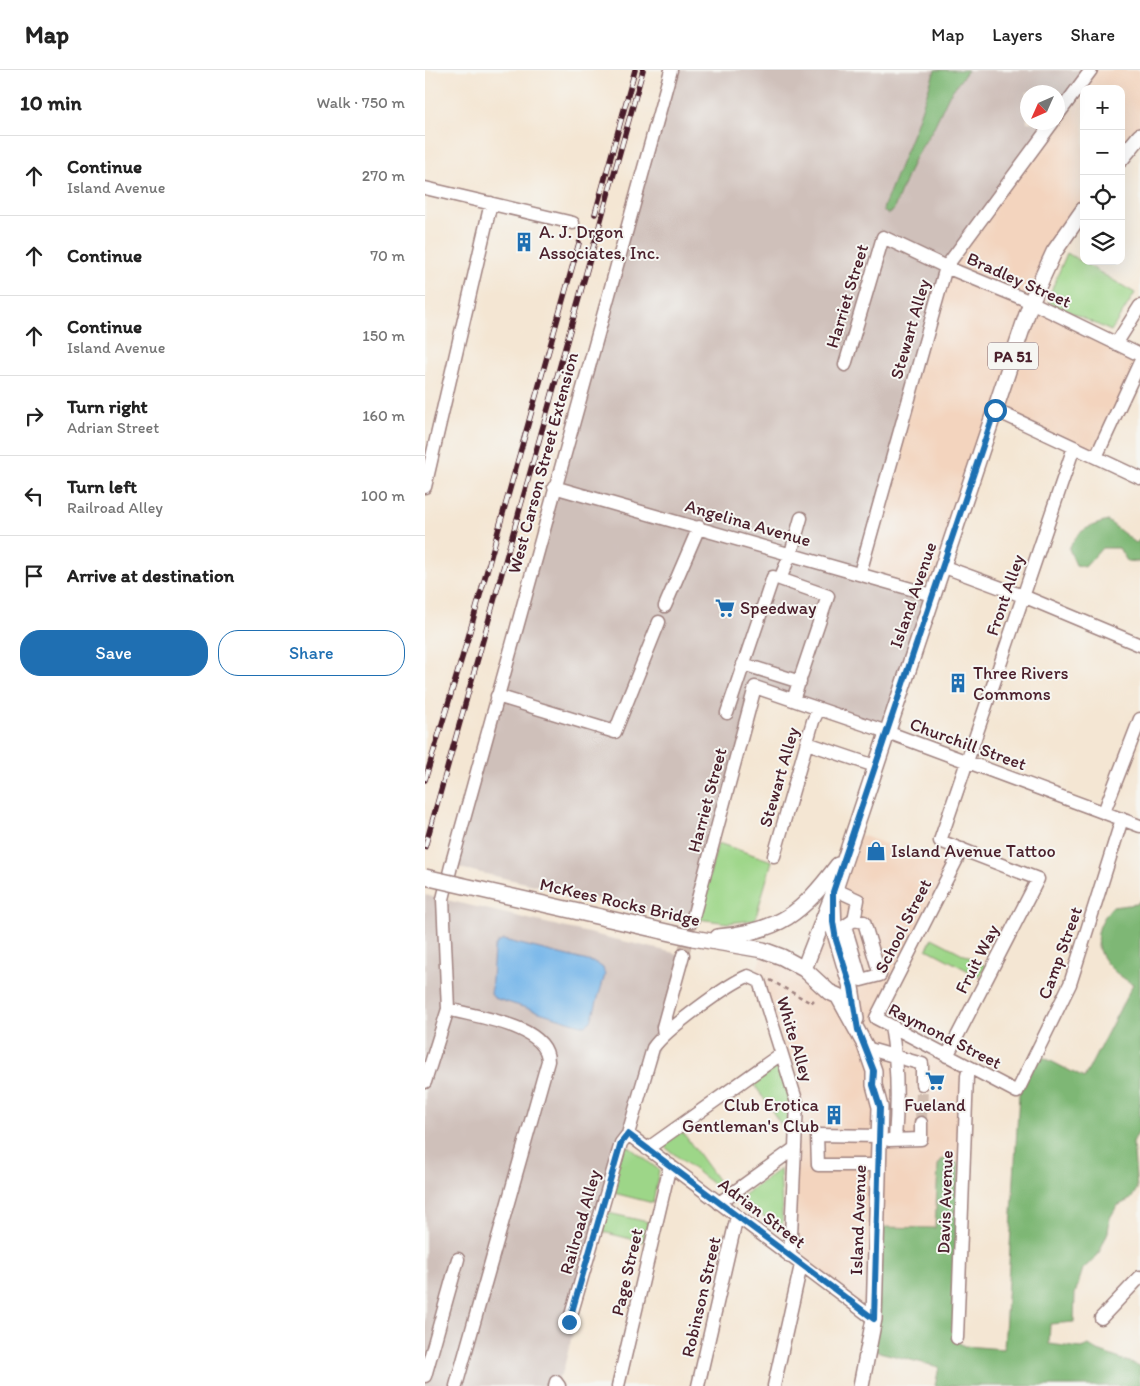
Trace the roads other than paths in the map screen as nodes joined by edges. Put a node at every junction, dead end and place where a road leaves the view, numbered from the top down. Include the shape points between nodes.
1 (671, 70) edge
2 (1091, 70) edge
3 (1065, 105) edge
4 (1047, 130) edge
5 (1140, 136) edge
6 (1125, 154) edge
7 (425, 188) edge
8 (491, 203) junction
9 (1080, 215) edge
10 (573, 223) dead end
11 (883, 237) joint
12 (946, 267) junction
13 (1031, 302) junction
14 (1140, 306) edge
15 (1116, 344) junction
16 (1140, 355) edge
17 (1140, 362) edge
18 (845, 365) dead end
19 (995, 410) junction
20 (1074, 447) junction
21 (1096, 457) junction
22 (1140, 478) edge
23 (554, 486) junction
24 (425, 487) edge
25 (801, 518) dead end
26 (699, 527) junction
27 (791, 553) junction
28 (943, 566) junction
29 (860, 573) junction
30 (780, 579) junction
31 (932, 595) junction
32 (1023, 596) junction
33 (665, 606) dead end
34 (659, 622) dead end
35 (1140, 645) edge
36 (743, 664) junction
37 (799, 682) junction
38 (755, 687) joint
39 (497, 696) junction
40 (793, 700) junction
41 (819, 709) junction
42 (727, 713) dead end
43 (1140, 719) edge
44 (887, 732) junction
45 (807, 743) junction
46 (967, 762) junction
47 (875, 766) junction
48 (1104, 812) junction
49 (1122, 819) junction
50 (1140, 826) edge
51 (962, 849) junction
52 (774, 856) dead end
53 (845, 856) junction
54 (425, 877) edge
55 (834, 891) junction
56 (854, 920) junction
57 (692, 921) tunnel mouth
58 (697, 938) junction
59 (683, 955) tunnel mouth
60 (804, 969) junction
61 (880, 975) junction
62 (894, 982) junction
63 (856, 984) junction
64 (829, 992) junction
65 (448, 1009) junction
66 (876, 1018) junction
67 (891, 1026) junction
68 (858, 1030) junction
69 (664, 1035) junction
70 (866, 1048) junction
71 (781, 1054) junction
72 (896, 1056) junction
73 (947, 1056) junction
74 (969, 1068) junction
75 (425, 1082) edge
76 (922, 1084) tunnel mouth
77 (873, 1085) junction
78 (1017, 1092) joint
79 (921, 1123) tunnel mouth
80 (628, 1134) junction
81 (879, 1139) junction
82 (895, 1140) junction
83 (647, 1148) junction
84 (795, 1148) junction
85 (670, 1165) junction
86 (878, 1165) junction
87 (719, 1203) junction
88 (737, 1216) junction
89 (791, 1257) junction
90 (458, 1259) dead end
91 (801, 1265) junction
92 (1140, 1277) edge
93 (1101, 1318) dead end
94 (874, 1319) junction
95 (569, 1322) dead end
96 (957, 1338) dead end
97 (425, 1376) edge
98 (456, 1386) edge
99 (618, 1386) edge
100 (698, 1386) edge
101 (774, 1386) edge
102 (861, 1386) edge

1 - 23 street, West Carson Street Extension
2 - 3 street
4 - 12 street, Stewart Alley
5 - 6 main road
7 - 8 street
8 - 10 street
8 - 24 street
9 - 13 main road, Island Avenue / PA 51 via 1054,252
11 - 12 street, Bradley Street
11 - 18 street, Harriet Street
12 - 13 street, Bradley Street
12 - 29 street, Stewart Alley
13 - 15 street, Bradley Street
13 - 19 main road, Island Avenue / PA 51
14 - 15 street
15 - 16 street, Bradley Street
17 - 21 street
19 - 20 street
19 - 28 main road, Island Avenue / PA 51
20 - 21 street
20 - 32 street, Front Alley
21 - 22 street
23 - 26 street, Angelina Avenue
23 - 39 street, West Carson Street Extension
25 - 27 street
26 - 27 street, Angelina Avenue
26 - 33 street
27 - 29 street, Angelina Avenue
27 - 30 street
28 - 31 main road, Island Avenue / PA 51
28 - 32 street
29 - 31 street, Angelina Avenue
30 - 36 street via 773,577
30 - 37 street via 828,596
31 - 44 main road, Island Avenue / PA 51
32 - 35 street
32 - 46 street, Front Alley
34 - 39 street via 615,732
36 - 37 street
36 - 42 street
37 - 40 street
38 - 40 street, Churchill Street
38 - 57 street, Harriet Street
39 - 65 street, West Carson Street Extension via 443,899
40 - 41 street, Churchill Street
41 - 44 street, Churchill Street
41 - 45 street, Stewart Alley
43 - 48 street
44 - 46 street, Churchill Street
44 - 47 main road, Island Avenue / PA 51
45 - 47 street
45 - 52 street, Stewart Alley
46 - 48 street, Churchill Street
46 - 51 street, Front Alley via 940,841
47 - 53 main road, Island Avenue / PA 51
48 - 49 street, Churchill Street
49 - 50 street, Churchill Street
49 - 78 street, Camp Street via 1070,984
51 - 62 street, School Street
51 - 73 street, Fruit Way via 1038,879
53 - 55 main road, Island Avenue / PA 51
53 - 58 main road via 814,897 785,920 751,933
54 - 58 main road, McKees Rocks Bridge, bridge
55 - 56 street via 858,900
55 - 60 main road, Island Avenue / PA 51
55 - 63 main road via 834,930
56 - 61 street via 864,922
56 - 63 street via 845,926
58 - 60 main road, McKees Rocks Bridge via 773,953
59 - 69 street via 663,1027
60 - 64 main road, Island Avenue
61 - 62 street
61 - 63 street
62 - 66 street, School Street
63 - 68 main road
64 - 68 main road, Island Avenue via 838,996
64 - 77 main road, Island Avenue via 829,1001
65 - 75 street
65 - 98 street via 527,1031 548,1052
66 - 67 street, Raymond Street
66 - 68 street, Raymond Street
67 - 72 street
67 - 73 street, Raymond Street
68 - 70 main road, Island Avenue
69 - 71 street, White Alley via 743,978 754,977 759,981
69 - 80 street, Railroad Alley via 650,1057
70 - 72 street
70 - 77 main road, Island Avenue via 874,1071
71 - 83 street
71 - 84 street, White Alley via 797,1103
72 - 76 street via 922,1064
72 - 82 street
73 - 74 street, Raymond Street
74 - 78 street, Raymond Street
74 - 96 street, Davis Avenue
77 - 81 main road, Island Avenue via 880,1107
79 - 82 street via 921,1139
80 - 83 street, Adrian Street
80 - 95 street, Railroad Alley via 621,1143
81 - 82 street
81 - 86 main road, Island Avenue
81 - 86 street via 817,1135 818,1165
83 - 85 street, Adrian Street
84 - 87 street
84 - 89 street, White Alley
85 - 87 street, Adrian Street
85 - 99 street, Page Street
86 - 94 main road, Island Avenue
87 - 88 street, Adrian Street
88 - 89 street, Adrian Street
88 - 100 street, Robinson Street
89 - 91 street, Adrian Street
90 - 97 street
91 - 94 street, Adrian Street
91 - 101 street
92 - 93 street
94 - 102 main road, Island Avenue

